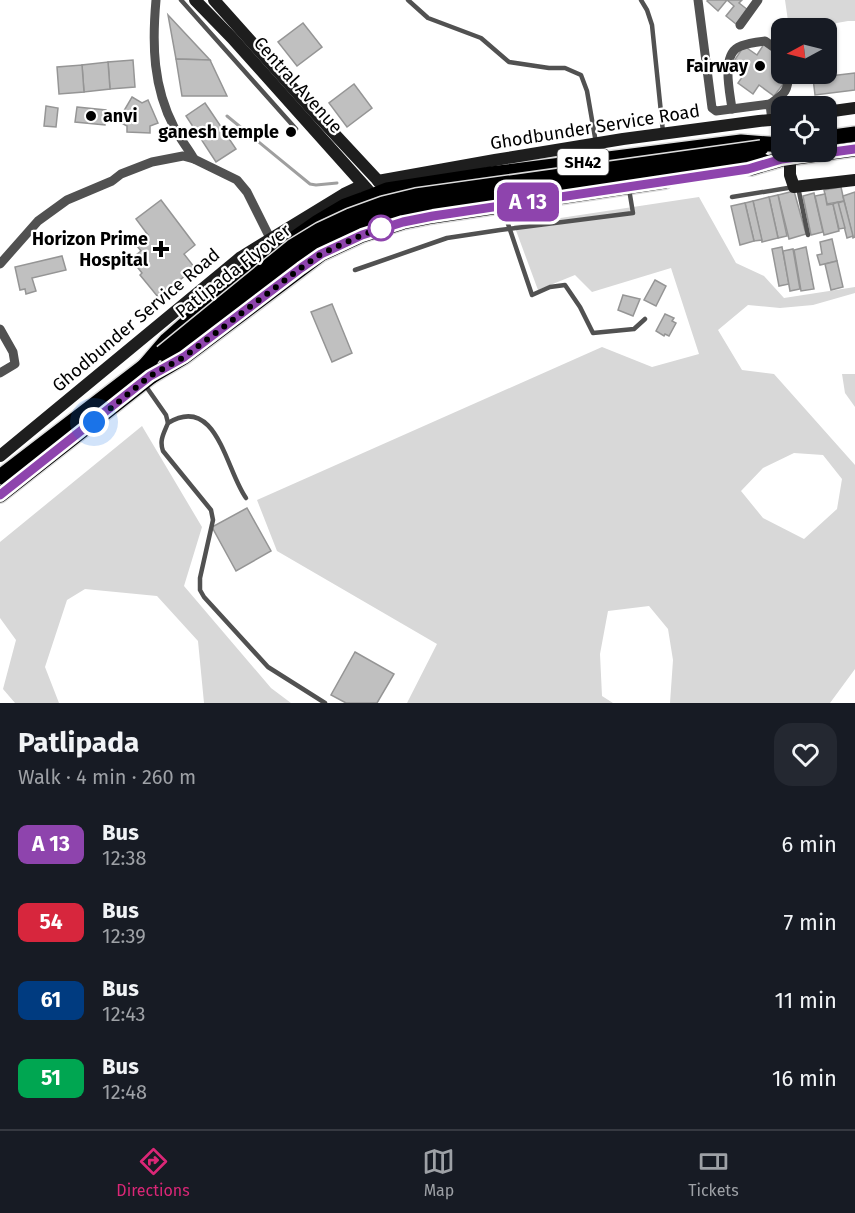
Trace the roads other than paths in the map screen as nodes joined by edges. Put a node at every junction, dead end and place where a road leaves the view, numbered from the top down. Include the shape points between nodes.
1 (156, 0) edge
2 (181, 0) edge
3 (195, 0) edge
4 (214, 0) edge
5 (408, 0) edge
6 (641, 0) edge
7 (698, 0) edge
8 (758, 0) edge
9 (740, 25) dead end
10 (771, 44) edge
11 (789, 84) edge
12 (770, 104) joint
13 (855, 108) edge
14 (732, 109) junction
15 (837, 110) edge
16 (771, 120) edge
17 (296, 129) dead end
18 (663, 133) junction
19 (855, 134) edge
20 (837, 136) edge
21 (596, 143) junction
22 (771, 148) edge
23 (855, 149) edge
24 (837, 150) edge
25 (771, 153) edge
26 (771, 158) edge
27 (194, 159) junction
28 (787, 162) edge
29 (855, 180) edge
30 (383, 186) junction
31 (629, 187) junction
32 (796, 188) junction
33 (368, 190) junction
34 (732, 196) dead end
35 (501, 206) junction
36 (397, 223) junction
37 (509, 229) junction
38 (808, 235) dead end
39 (270, 238) junction
40 (0, 264) edge
41 (355, 270) dead end
42 (645, 319) dead end
43 (0, 329) edge
44 (0, 373) edge
45 (145, 376) junction
46 (168, 423) junction
47 (0, 456) edge
48 (0, 477) edge
49 (0, 495) edge
50 (246, 498) dead end
51 (325, 703) edge

1 - 27 street via 155,67 161,97 174,128
2 - 17 lane
3 - 33 street, Central Avenue
4 - 30 street, Central Avenue
5 - 21 lane via 428,18 481,38 509,62 565,68 581,75
6 - 18 lane via 652,25
7 - 14 street via 712,108
8 - 9 street
10 - 14 street via 765,40 738,46 732,52 727,68
11 - 12 street via 784,94
12 - 14 street
13 - 15 street
16 - 18 street, Ghodbunder Service Road
18 - 21 street, Ghodbunder Service Road
19 - 20 main road
21 - 30 street, Ghodbunder Service Road
22 - 30 main road, SH42 via 741,142
23 - 24 main road, SH42
25 - 45 main road, Patlipada Flyover, bridge via 416,196 383,204 320,230 292,247
26 - 31 main road, SH42 via 748,169
27 - 39 street via 237,180
27 - 40 street via 183,156 152,162 67,200 38,221
28 - 32 street
29 - 32 street
30 - 33 main road, SH42
30 - 36 street, Central Avenue
31 - 35 main road, SH42
31 - 37 lane via 633,213
32 - 34 lane
32 - 38 lane
33 - 36 street, Central Avenue
33 - 39 street, Ghodbunder Service Road via 344,194
33 - 45 main road, SH42 via 235,280 167,340
35 - 36 main road, SH42
35 - 37 lane
36 - 45 main road, SH42 via 321,254 184,357
37 - 41 lane via 447,238
37 - 42 lane via 532,295 565,285 593,333 633,329
39 - 47 street, Ghodbunder Service Road via 241,257
43 - 44 street via 15,364
45 - 46 lane
45 - 48 main road, SH42
45 - 49 main road, SH42
46 - 50 lane via 179,416 202,419 227,455
46 - 51 lane via 161,437 163,451 211,510 213,520 200,590 268,667

